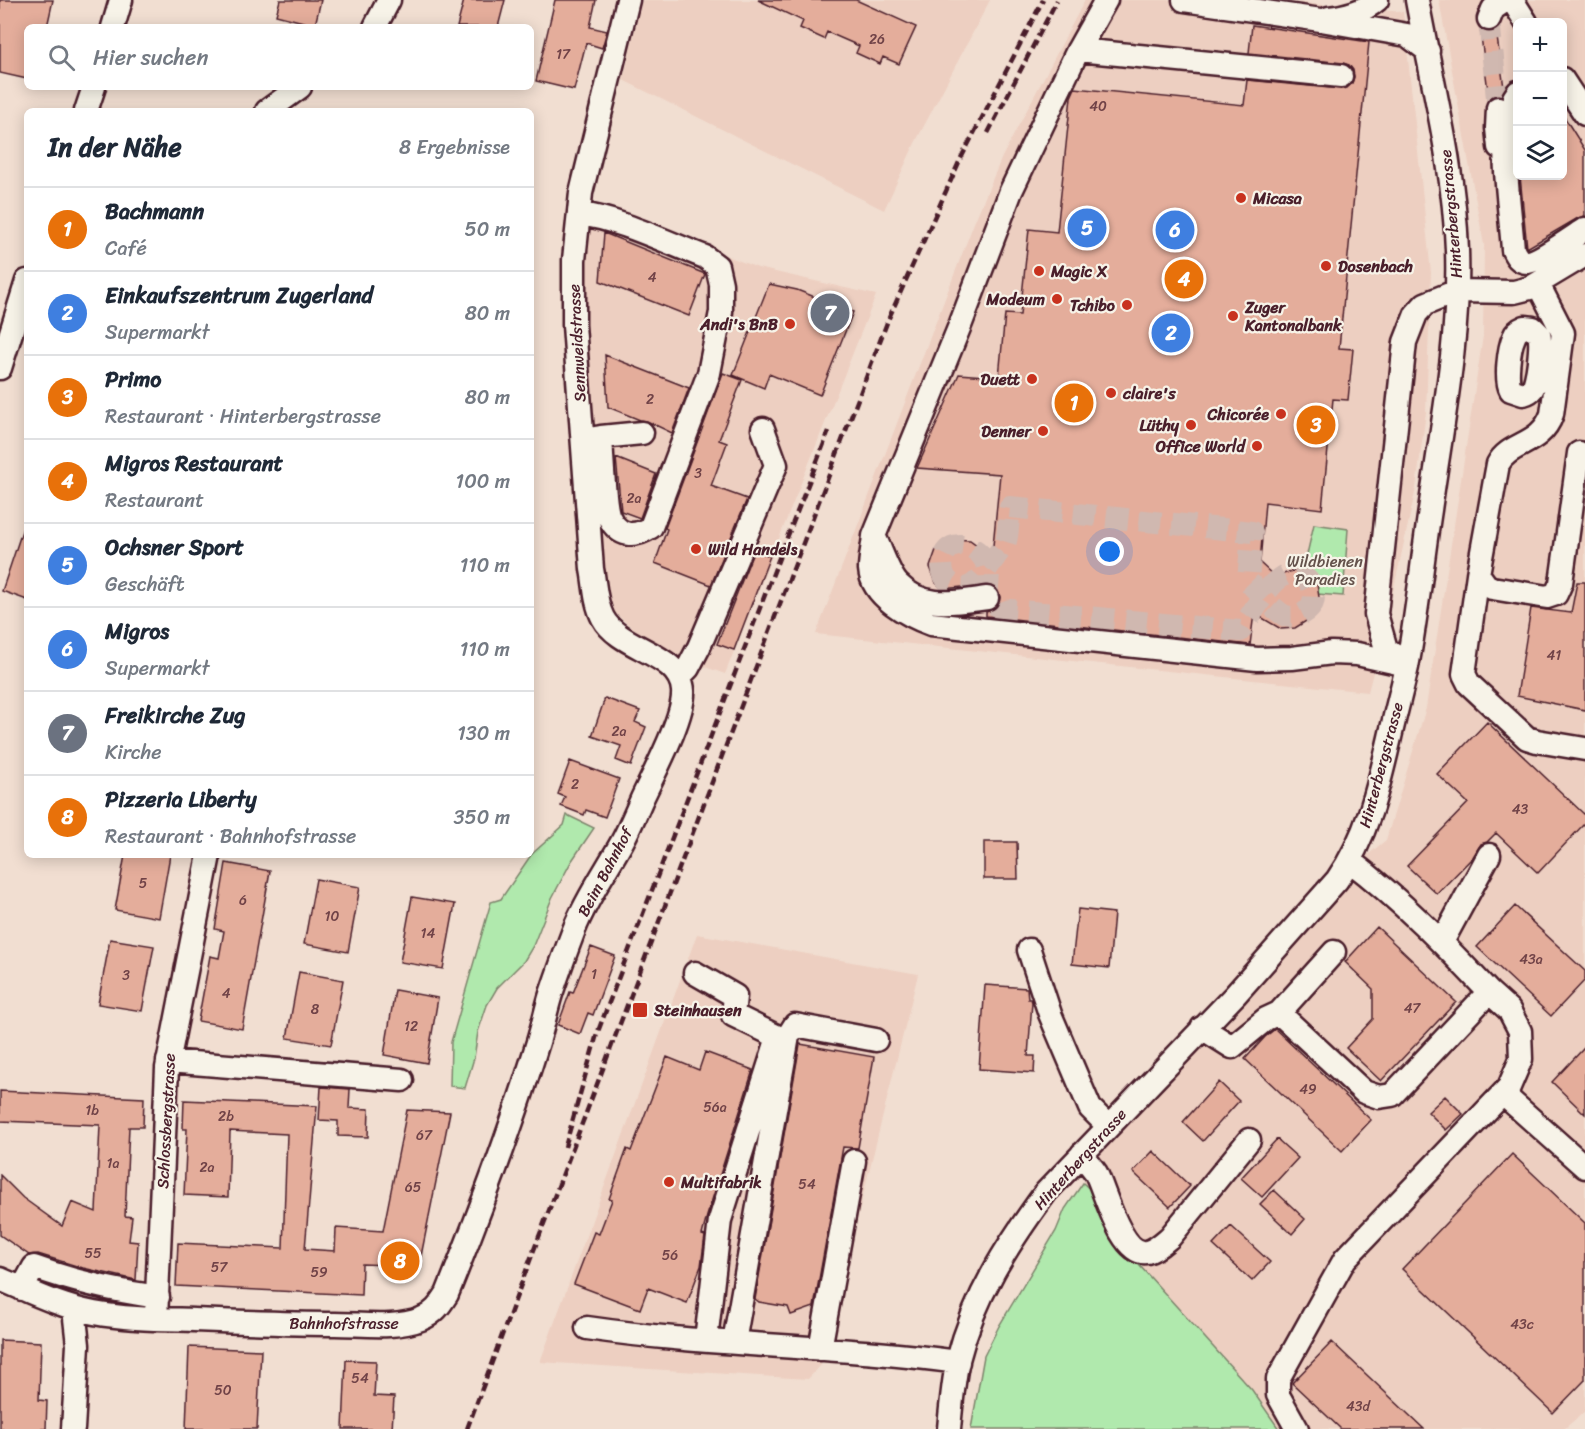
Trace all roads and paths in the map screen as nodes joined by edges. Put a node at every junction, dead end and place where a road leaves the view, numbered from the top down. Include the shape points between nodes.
1 (122, 0) edge
2 (389, 0) edge
3 (628, 0) edge
4 (1106, 0) edge
5 (1184, 0) edge
6 (1377, 0) edge
7 (1417, 0) edge
8 (1508, 0) edge
9 (1523, 18) edge
10 (1321, 20) junction
11 (1489, 20) dead end
12 (114, 24) edge
13 (377, 24) edge
14 (1078, 50) junction
15 (1428, 51) junction
16 (1341, 76) dead end
17 (93, 90) edge
18 (296, 90) edge
19 (1567, 91) edge
20 (87, 108) edge
21 (271, 108) edge
22 (1498, 108) tunnel mouth
23 (1585, 114) edge
24 (1513, 127) tunnel mouth
25 (1506, 168) junction
26 (579, 214) junction
27 (1585, 229) edge
28 (1585, 255) edge
29 (1538, 284) junction
30 (24, 291) edge
31 (1457, 291) junction
32 (0, 368) edge
33 (764, 429) dead end
34 (642, 434) dead end
35 (592, 439) junction
36 (1579, 453) dead end
37 (874, 536) junction
38 (1478, 574) junction
39 (987, 598) tunnel mouth
40 (1407, 665) junction
41 (679, 677) junction
42 (1585, 749) edge
43 (1490, 855) dead end
44 (208, 858) edge
45 (1350, 861) junction
46 (1442, 942) junction
47 (1029, 950) dead end
48 (1334, 952) dead end
49 (694, 973) dead end
50 (1489, 992) junction
51 (1280, 1013) junction
52 (1203, 1028) junction
53 (876, 1040) dead end
54 (168, 1061) junction
55 (402, 1080) dead end
56 (1503, 1094) junction
57 (520, 1095) joint
58 (1108, 1126) junction
59 (1249, 1140) dead end
60 (1082, 1154) junction
61 (854, 1161) dead end
62 (1585, 1167) edge
63 (0, 1279) edge
64 (22, 1289) junction
65 (157, 1308) junction
66 (74, 1309) junction
67 (587, 1328) dead end
68 (706, 1340) junction
69 (734, 1342) junction
70 (820, 1348) junction
71 (958, 1362) junction
72 (73, 1429) edge
73 (949, 1429) edge
74 (1297, 1429) edge

1 - 12 street
2 - 13 street
3 - 26 street, Sennweidstrasse
4 - 14 street
5 - 10 street
6 - 10 street via 1346,16
7 - 15 street, Hinterbergstrasse
8 - 9 street
8 - 11 street via 1493,9
10 - 15 street via 1407,35
14 - 16 street
14 - 37 street via 1011,191
15 - 31 street, Hinterbergstrasse via 1450,171
17 - 20 street
18 - 21 street
19 - 23 street
22 - 25 street via 1497,139
24 - 25 street via 1506,139
25 - 27 street via 1517,258 1526,262 1536,259
26 - 35 street, Sennweidstrasse via 574,325
26 - 35 street via 616,223 705,256 717,266 721,284 721,312 710,373 651,527 640,534 626,534 608,515
28 - 29 street
29 - 31 street via 1514,292
29 - 38 street via 1563,333 1545,383 1552,414 1546,427 1529,442 1503,455 1498,464
30 - 32 street
31 - 40 street, Hinterbergstrasse via 1452,358
31 - 40 street via 1420,308 1405,342 1376,614 1386,649
33 - 41 street via 776,465 699,647
34 - 35 street
35 - 41 street, Sennweidstrasse via 592,569 603,618 614,632 661,659
36 - 38 street via 1557,594 1546,597 1492,588
37 - 39 street via 897,584 919,599 943,604
37 - 40 street via 870,571 876,584 886,599 909,616 931,624 1004,628 1257,659 1332,652
38 - 42 street via 1465,678 1527,738
40 - 45 street, Hinterbergstrasse via 1380,781 1366,829
41 - 57 street, Beim Bahnhof via 684,695 670,738 623,840 575,927
43 - 46 street
44 - 54 street, Schlossbergstrasse
45 - 46 street
45 - 52 street, Hinterbergstrasse via 1325,894
46 - 50 street
47 - 58 street via 1050,1014 1090,1108
48 - 51 street
49 - 68 street via 735,996 733,1015 778,1037 720,1220
50 - 51 street via 1392,1095 1364,1092
50 - 56 street via 1509,1010 1520,1031 1521,1059
51 - 52 street via 1266,1019 1232,1047
52 - 58 street, Hinterbergstrasse
53 - 69 street via 795,1026 788,1036
54 - 55 street
54 - 65 street, Schlossbergstrasse
56 - 62 street
56 - 74 street via 1345,1259 1278,1379 1278,1395
57 - 65 street, Bahnhofstrasse via 449,1288 431,1314 420,1320 390,1324 301,1324
58 - 60 street, Hinterbergstrasse
59 - 60 street via 1170,1237 1146,1252 1136,1250 1122,1236 1095,1173
60 - 71 street, Hinterbergstrasse via 1046,1192 1000,1258 976,1307
61 - 70 street
63 - 64 street, Bahnhofstrasse
64 - 65 street, Bahnhofstrasse via 34,1267
64 - 66 street, Bahnhofstrasse
65 - 66 street, Bahnhofstrasse via 119,1317
66 - 72 street via 78,1344
67 - 68 street
68 - 69 street
69 - 70 street
70 - 71 street
71 - 73 street, Hinterbergstrasse

